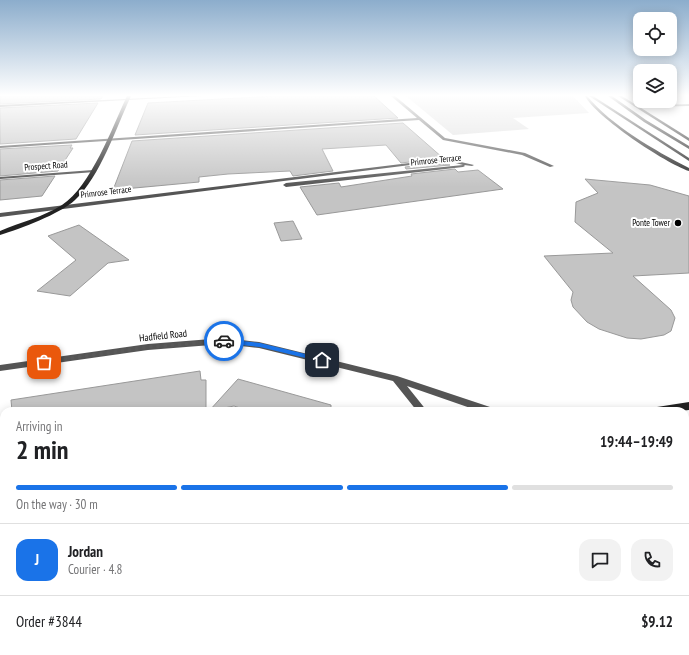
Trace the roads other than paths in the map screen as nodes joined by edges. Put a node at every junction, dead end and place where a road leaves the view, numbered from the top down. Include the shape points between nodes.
1 (114, 127) edge
2 (307, 127) edge
3 (428, 127) edge
4 (621, 127) edge
5 (638, 127) edge
6 (655, 127) edge
7 (668, 127) edge
8 (108, 140) junction
9 (689, 140) edge
10 (0, 147) edge
11 (689, 148) edge
12 (689, 160) edge
13 (552, 166) dead end
14 (689, 170) edge
15 (93, 171) junction
16 (0, 178) edge
17 (215, 188) junction
18 (60, 207) junction
19 (0, 214) edge
20 (0, 233) edge
21 (0, 368) edge
22 (397, 379) junction
23 (419, 407) edge
24 (478, 407) edge

1 - 8 main road
2 - 8 street
3 - 13 street via 444,139 524,154
4 - 14 main road
5 - 12 main road
6 - 11 main road
7 - 9 main road
8 - 10 street
8 - 15 main road
15 - 16 street, Prospect Road
15 - 18 main road via 80,192
17 - 17 street, Primrose Terrace via 434,162 452,161 472,165 326,181
17 - 18 street, Primrose Terrace
18 - 19 street, Primrose Terrace
18 - 20 main road
21 - 22 street, Hadfield Road via 148,347 224,341 292,352
22 - 23 street
22 - 24 street, Hadfield Road

